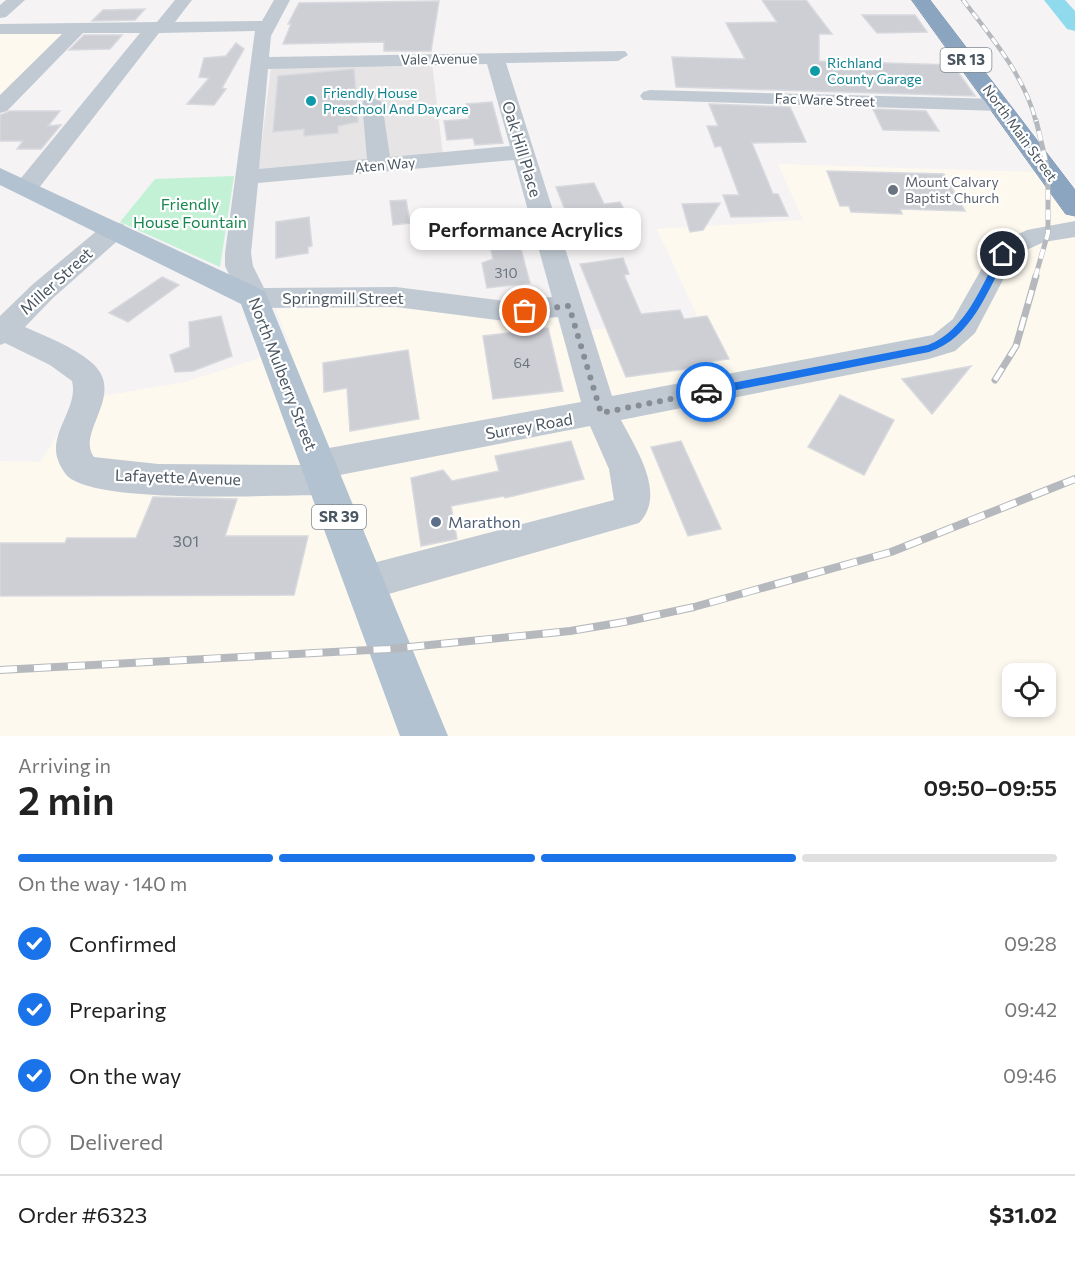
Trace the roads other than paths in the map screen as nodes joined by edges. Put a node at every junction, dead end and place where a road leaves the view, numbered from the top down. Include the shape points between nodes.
1 (17, 0) edge
2 (184, 0) edge
3 (282, 0) edge
4 (921, 0) edge
5 (0, 26) edge
6 (266, 27) junction
7 (78, 28) junction
8 (157, 28) junction
9 (618, 55) dead end
10 (495, 58) junction
11 (260, 63) junction
12 (650, 96) dead end
13 (372, 103) dead end
14 (0, 107) edge
15 (1006, 113) junction
16 (523, 152) junction
17 (379, 165) junction
18 (1075, 173) edge
19 (247, 177) junction
20 (9, 183) edge
21 (1075, 208) edge
22 (1075, 229) edge
23 (114, 230) junction
24 (254, 298) junction
25 (569, 306) junction
26 (2, 332) edge
27 (601, 413) junction
28 (321, 473) junction
29 (364, 582) junction
30 (424, 736) edge

1 - 5 street
2 - 8 street
3 - 6 street, North Mulberry Street
4 - 15 highway, North Main Street / SR 13
5 - 7 street
6 - 8 street
6 - 11 street, North Mulberry Street
7 - 8 street
7 - 14 street
8 - 20 street
9 - 10 street, Vale Avenue
10 - 11 street, Vale Avenue
10 - 16 street, Oak Hill Place
11 - 19 street, North Mulberry Street
12 - 15 street, Fac Ware Street
13 - 17 street
15 - 18 highway, SR 13
15 - 21 highway, North Main Street / SR 13
16 - 17 street, Aten Way
16 - 25 street, Oak Hill Place
17 - 19 street, Aten Way
19 - 24 street, North Mulberry Street via 238,253 239,266
20 - 23 main road, Springmill Street
22 - 27 street, Surrey Road via 1038,234 1012,246 1003,254 964,326 937,346
23 - 24 main road, Springmill Street
23 - 26 street, Miller Street
24 - 25 street, Springmill Street via 396,297 505,311
24 - 28 main road, North Mulberry Street / SR 39
25 - 27 street, Oak Hill Place
26 - 28 street, Lafayette Avenue via 86,375 88,391 74,445 77,463 83,470 128,478
27 - 28 street, Surrey Road
27 - 29 street, Oak Hill Place via 633,493 633,505 626,512
28 - 29 main road, North Mulberry Street / SR 39
29 - 30 main road, North Mulberry Street / SR 39

